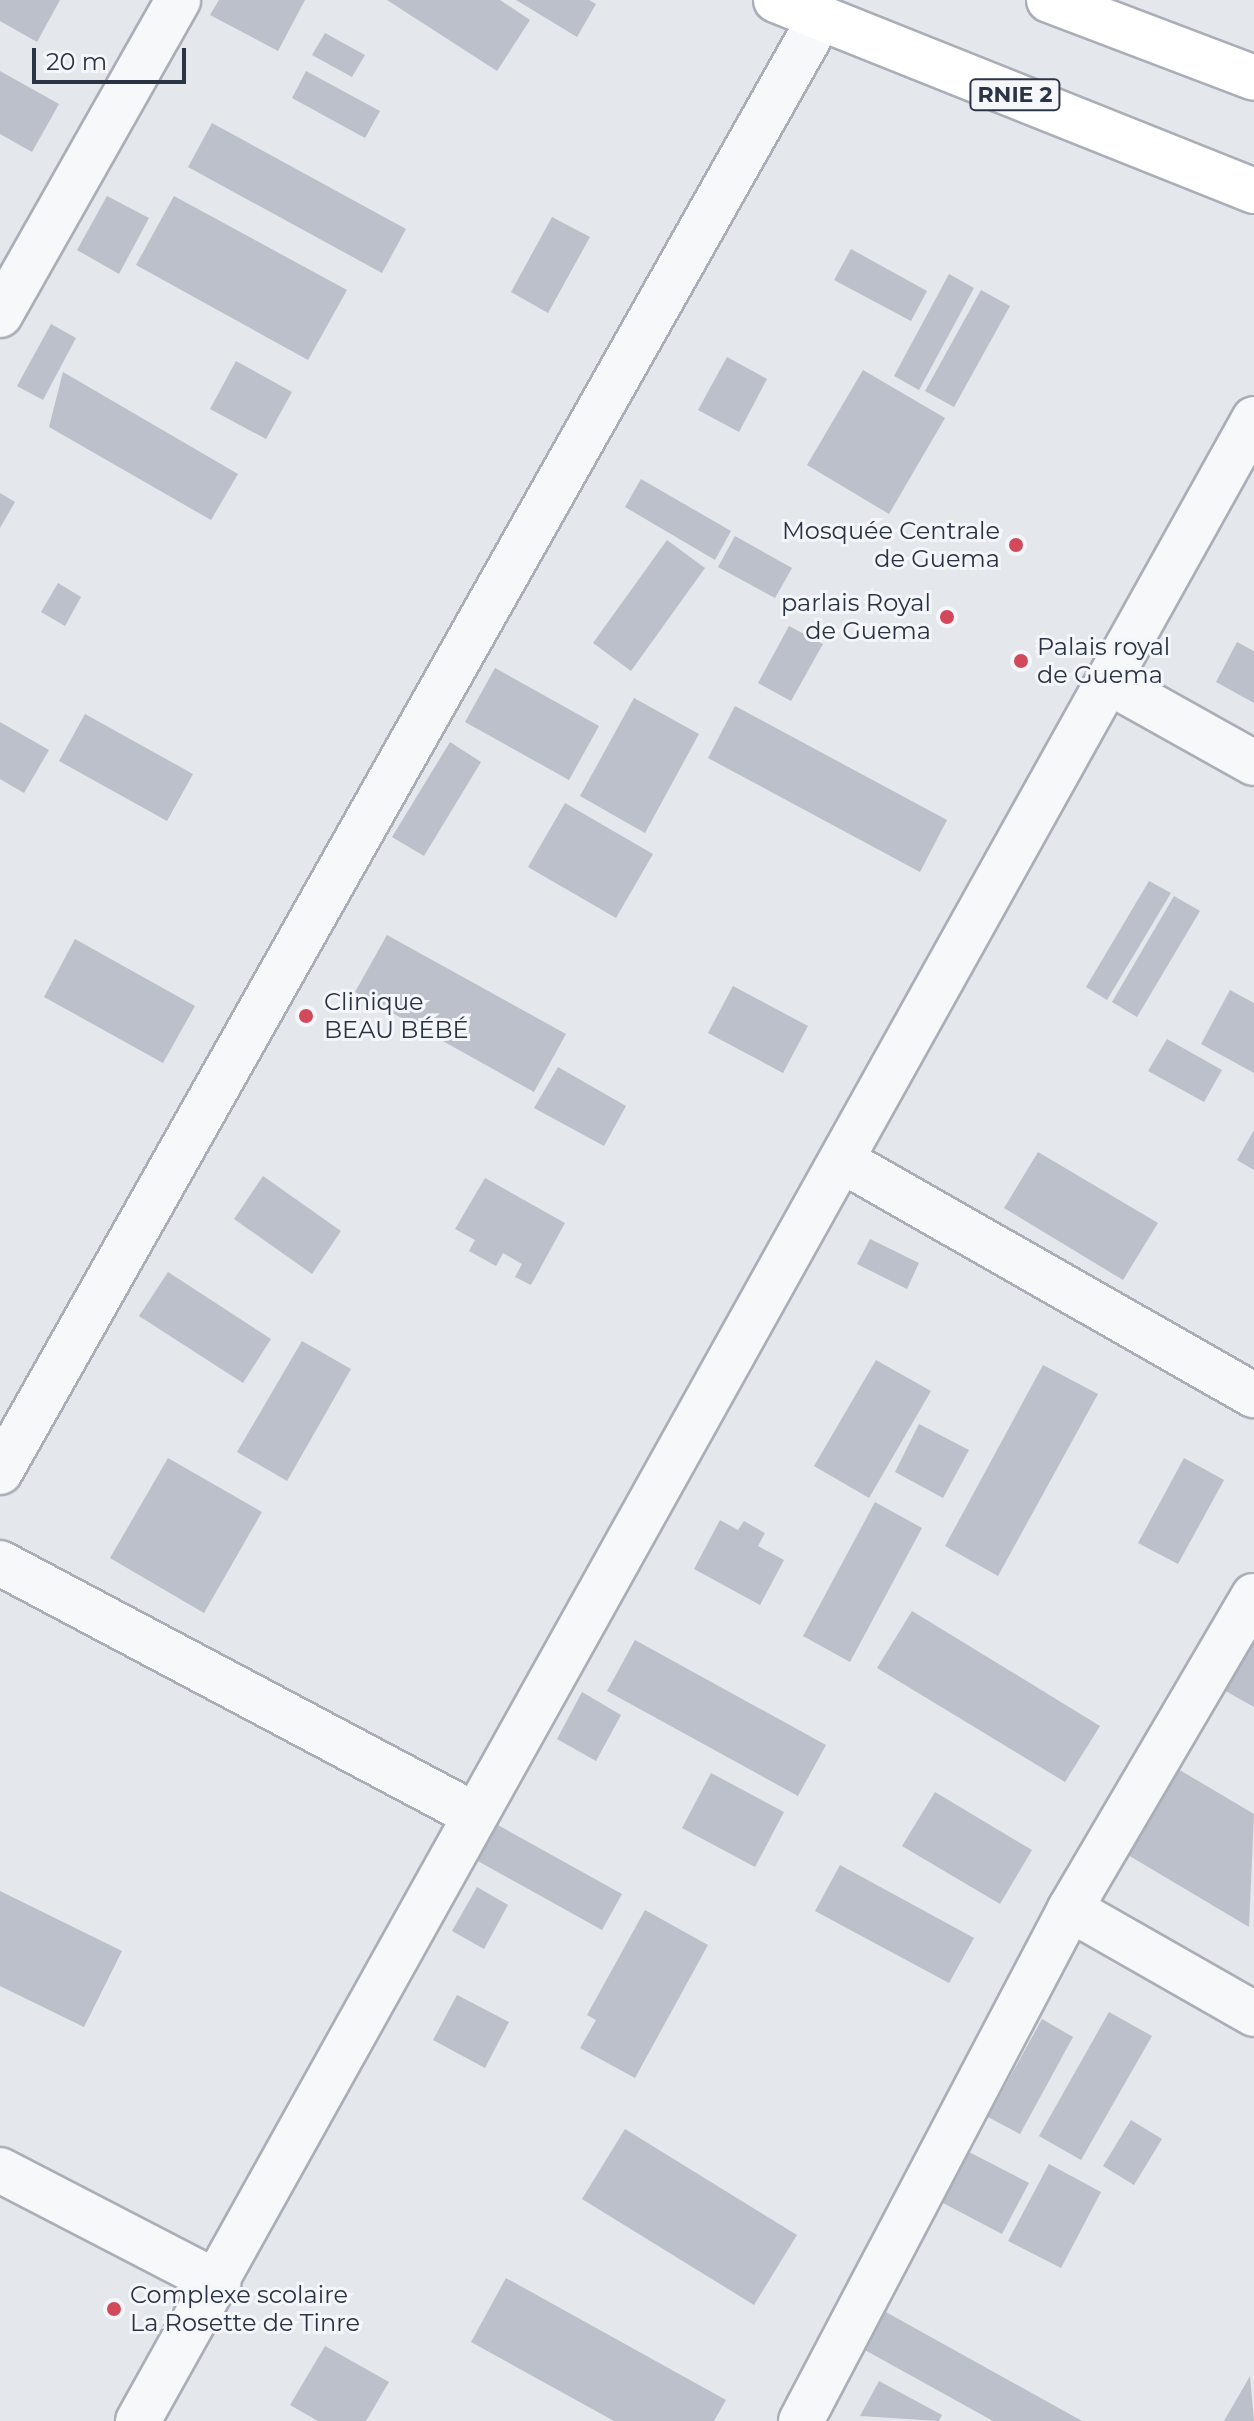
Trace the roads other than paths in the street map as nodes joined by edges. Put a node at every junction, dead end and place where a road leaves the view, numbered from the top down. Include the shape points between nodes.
1 (178, 0) edge
2 (776, 0) edge
3 (1049, 0) edge
4 (821, 17) junction
5 (1254, 78) edge
6 (1254, 191) edge
7 (0, 315) edge
8 (1254, 419) edge
9 (1109, 682) junction
10 (1254, 763) edge
11 (843, 1161) junction
12 (1254, 1395) edge
13 (0, 1472) edge
14 (0, 1563) edge
15 (1254, 1596) edge
16 (473, 1814) junction
17 (1070, 1909) junction
18 (1254, 2014) edge
19 (0, 2170) edge
20 (218, 2283) junction
21 (810, 2418) edge
22 (138, 2421) edge

1 - 7 street
2 - 4 main road, RNIE 2
3 - 5 main road
4 - 6 main road, RNIE 2
4 - 13 street
8 - 9 street
9 - 10 street
9 - 11 street
11 - 12 street
11 - 16 street
14 - 16 street
15 - 17 street
16 - 20 street
17 - 18 street
17 - 21 street
19 - 20 street
20 - 22 street

